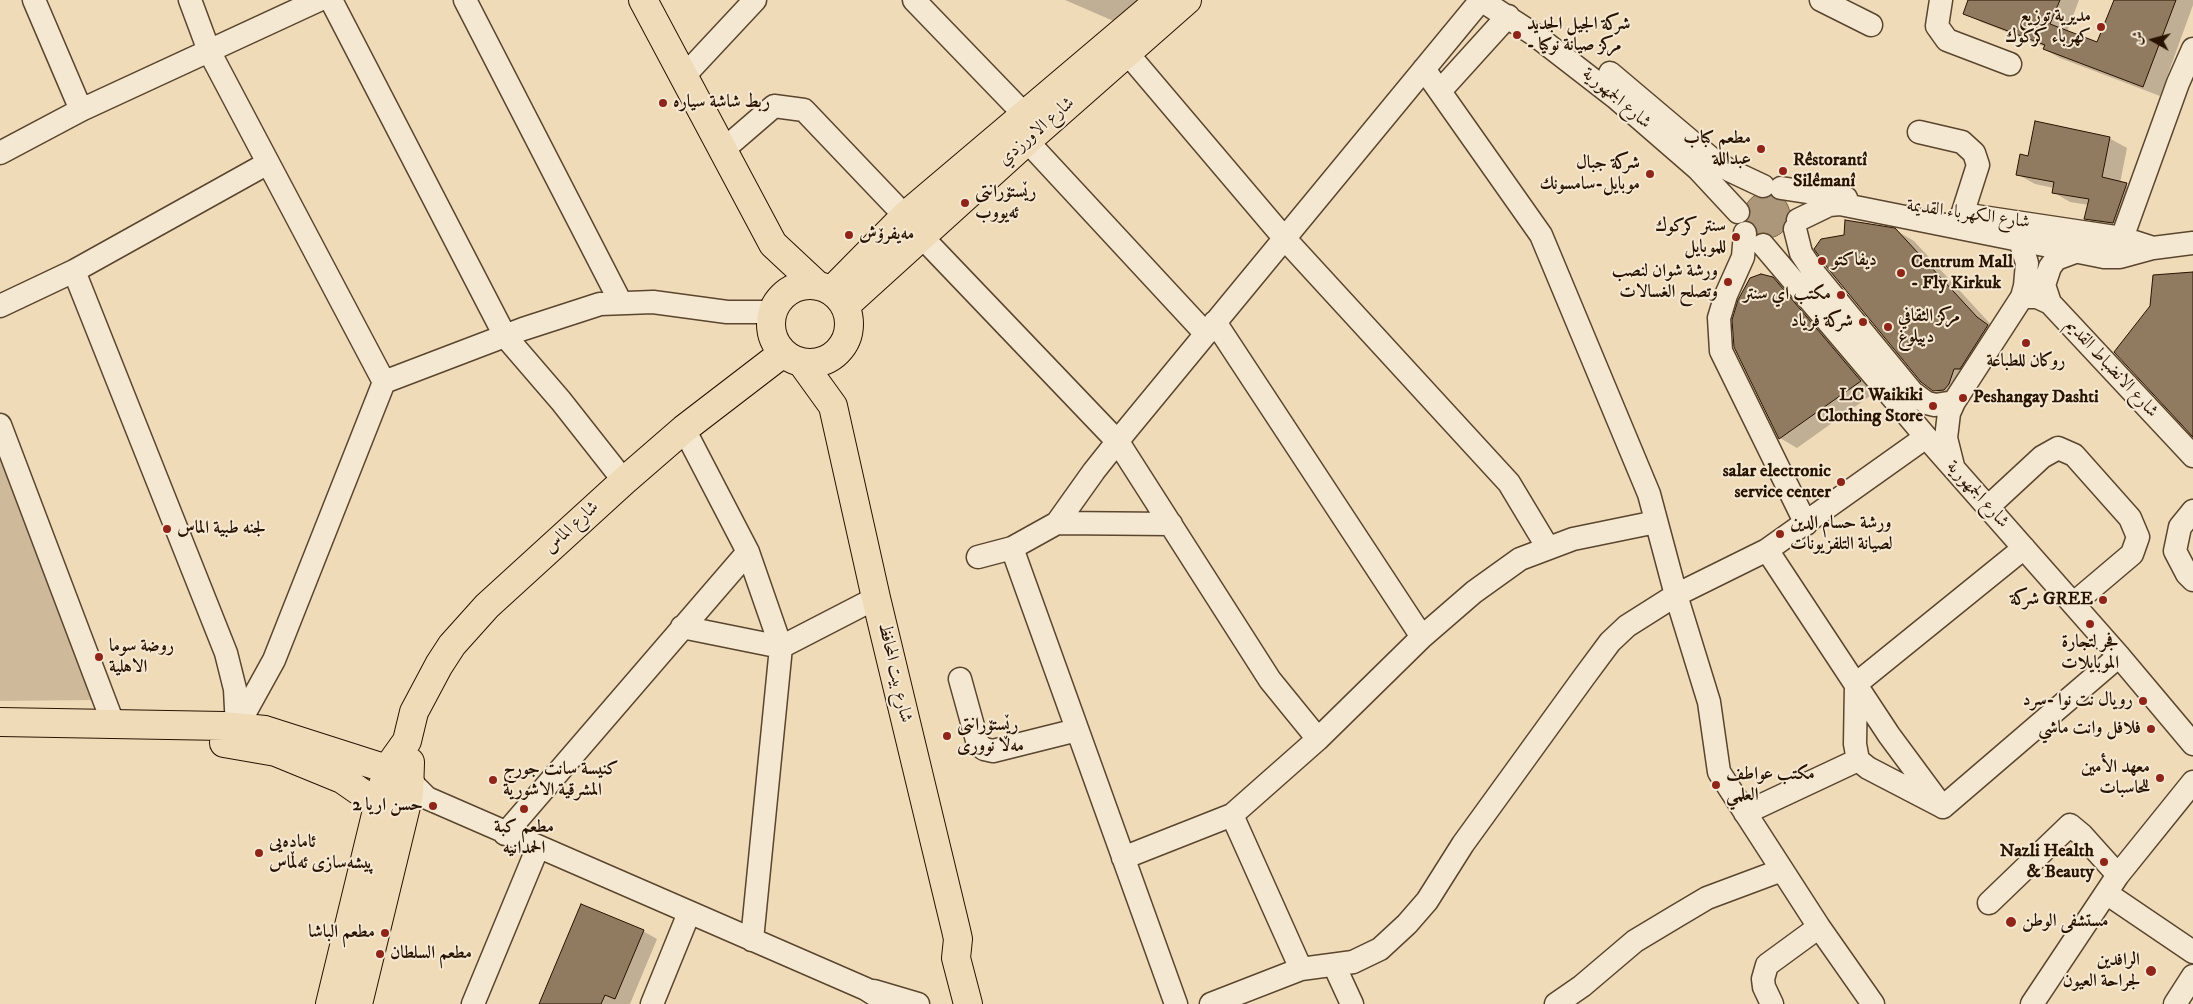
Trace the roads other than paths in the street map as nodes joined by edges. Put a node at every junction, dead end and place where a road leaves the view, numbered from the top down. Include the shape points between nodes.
1 (34, 0) edge
2 (190, 0) edge
3 (320, 0) edge
4 (331, 0) edge
5 (465, 0) edge
6 (644, 0) edge
7 (755, 0) edge
8 (914, 0) edge
9 (1160, 0) edge
10 (1187, 0) edge
11 (1481, 0) edge
12 (1821, 0) edge
13 (1941, 0) edge
14 (1508, 8) edge
15 (1871, 25) dead end
16 (2193, 49) edge
17 (209, 51) junction
18 (1128, 54) junction
19 (2010, 64) dead end
20 (1424, 69) junction
21 (684, 76) junction
22 (2186, 83) edge
23 (1440, 91) junction
24 (81, 110) junction
25 (1024, 114) junction
26 (1919, 132) dead end
27 (1027, 141) junction
28 (723, 150) junction
29 (0, 153) edge
30 (268, 163) junction
31 (1772, 187) junction
32 (1962, 214) junction
33 (1741, 223) junction
34 (1796, 224) junction
35 (913, 226) junction
36 (2122, 238) junction
37 (1284, 239) junction
38 (2020, 241) junction
39 (2193, 243) edge
40 (774, 244) junction
41 (1763, 245) junction
42 (2152, 248) junction
43 (2075, 252) junction
44 (74, 271) junction
45 (831, 294) junction
46 (2022, 298) junction
47 (621, 303) junction
48 (2050, 304) junction
49 (777, 305) junction
50 (0, 306) edge
51 (1210, 328) junction
52 (505, 336) junction
53 (841, 348) junction
54 (793, 358) junction
55 (384, 382) junction
56 (1954, 402) junction
57 (833, 406) junction
58 (0, 424) edge
59 (684, 429) junction
60 (1926, 437) junction
61 (1118, 442) junction
62 (2193, 456) edge
63 (1958, 473) junction
64 (624, 481) junction
65 (1988, 507) junction
66 (2193, 511) edge
67 (1656, 522) junction
68 (1057, 523) junction
69 (1171, 524) junction
70 (1806, 524) junction
71 (1012, 548) junction
72 (1548, 548) junction
73 (2024, 548) junction
74 (1767, 550) junction
75 (748, 552) junction
76 (978, 557) dead end
77 (2193, 580) edge
78 (1676, 595) junction
79 (876, 598) junction
80 (2073, 604) junction
81 (682, 627) junction
82 (1422, 637) junction
83 (781, 647) junction
84 (2119, 656) junction
85 (960, 678) dead end
86 (1856, 684) junction
87 (0, 722) edge
88 (113, 722) junction
89 (1077, 730) junction
90 (0, 736) edge
91 (236, 736) junction
92 (1318, 739) junction
93 (2193, 744) edge
94 (1858, 760) junction
95 (398, 775) junction
96 (2193, 782) edge
97 (378, 804) junction
98 (1942, 807) junction
99 (1745, 813) junction
100 (1232, 815) junction
101 (505, 834) junction
102 (538, 847) junction
103 (1123, 858) junction
104 (1782, 870) junction
105 (2112, 884) junction
106 (1989, 903) dead end
107 (689, 913) junction
108 (1820, 928) junction
109 (958, 939) junction
110 (752, 940) junction
111 (2193, 952) edge
112 (1334, 965) junction
113 (1301, 969) junction
114 (2193, 976) edge
115 (866, 989) junction
116 (1353, 1001) edge
117 (330, 1004) edge
118 (358, 1004) edge
119 (473, 1004) edge
120 (652, 1004) edge
121 (889, 1004) edge
122 (918, 1004) edge
123 (968, 1004) edge
124 (987, 1004) edge
125 (1176, 1004) edge
126 (1211, 1004) edge
127 (1556, 1004) edge
128 (1772, 1004) edge
129 (1873, 1004) edge
130 (2032, 1004) edge
131 (2175, 1004) edge

1 - 24 street
2 - 17 street
3 - 17 street
4 - 52 street
5 - 47 street
6 - 21 main road
7 - 21 street
8 - 25 street
9 - 25 main road, شارع الاورزدي
10 - 18 main road, شارع الاورزدي
11 - 14 street, شارع الجمهورية
11 - 20 street
12 - 15 street
13 - 19 street via 1937,26 1947,40
14 - 23 street
14 - 31 street, شارع الجمهورية via 1617,78 1713,160 1737,175
14 - 33 street, شارع الجمهورية via 1698,169
16 - 22 street
17 - 24 street
17 - 30 street
18 - 27 main road, شارع الاورزدي
18 - 37 street
20 - 23 street
20 - 37 street
21 - 28 main road
22 - 36 street
23 - 67 street via 1541,235 1649,494
24 - 29 street
25 - 35 main road, شارع الاورزدي
26 - 32 street via 1962,142 1974,153 1978,165
27 - 35 main road, شارع الاورزدي
27 - 51 street
28 - 35 street via 774,106 804,110
28 - 40 main road
30 - 44 street
30 - 55 street
31 - 32 street, شارع الكهرباء القديمة
31 - 33 street via 1746,195
31 - 34 street via 1794,202
32 - 36 street, شارع الكهرباء القديمة
33 - 41 street via 1750,239
33 - 70 street via 1744,257 1726,294 1719,318 1721,351
34 - 38 street, شارع الكهرباء القديمة via 1829,205 1840,204
34 - 41 street via 1782,242
34 - 56 street via 1802,253 1811,269 1912,392 1935,404
35 - 45 main road, شارع الاورزدي
35 - 61 street
36 - 42 street, شارع الكهرباء القديمة
37 - 51 street
37 - 72 street via 1509,483
38 - 43 street, شارع الكهرباء القديمة
38 - 46 street via 2027,263
39 - 42 street, شارع الكهرباء القديمة
40 - 45 main road
40 - 49 main road
41 - 60 street, شارع الجمهورية
42 - 43 street, شارع الكهرباء القديمة via 2120,257
43 - 48 street via 2056,259 2050,267 2044,285
44 - 50 street
44 - 91 street via 226,654 235,690
45 - 49 main road via 802,286 794,288
45 - 53 main road via 849,328
46 - 48 street, شارع الانضباط القديم via 2036,297
46 - 56 street
47 - 49 street via 653,302 727,312
47 - 52 street via 600,304
48 - 62 street, شارع الانضباط القديم
49 - 54 main road via 771,320 773,338
51 - 61 street
51 - 82 street
52 - 55 street
52 - 64 street
53 - 54 main road via 824,361 813,363
53 - 57 main road, شارع بيت المحافظ
54 - 57 main road, شارع بيت المحافظ via 814,376
54 - 59 main road, شارع الماس
55 - 91 street via 274,660
56 - 63 street via 1946,425 1946,438 1951,462
57 - 79 main road, شارع بيت المحافظ
58 - 88 street
59 - 64 main road, شارع الماس
59 - 75 street
60 - 63 street, شارع الجمهورية
60 - 70 street
61 - 68 street
61 - 69 street
63 - 65 street, شارع الجمهورية
64 - 95 main road, شارع الماس via 488,606 452,645 414,712
65 - 73 street, شارع الجمهورية
65 - 80 street via 2042,457 2058,448 2074,455 2130,518 2138,537 2132,554
66 - 77 street via 2180,526 2175,551
67 - 72 street via 1573,539
67 - 78 street
68 - 69 street
68 - 71 street
69 - 92 street via 1270,680
70 - 74 street
71 - 76 street
71 - 89 street
72 - 82 street via 1520,559 1474,592
73 - 80 street, شارع الجمهورية
73 - 86 street
74 - 78 street
74 - 86 street
75 - 81 street
75 - 83 street
78 - 99 street via 1709,702 1719,772
78 - 112 street via 1627,626 1610,642 1463,844 1427,901 1407,924 1380,948 1353,962
79 - 83 street
79 - 109 main road, شارع بيت المحافظ
80 - 84 street, شارع الجمهورية
81 - 83 street
81 - 101 street
82 - 92 street
83 - 110 street
84 - 93 street, شارع الجمهورية
84 - 98 street
85 - 89 street via 978,744 984,749 993,752
86 - 94 street via 1855,744
86 - 98 street via 1889,736
87 - 88 main road
88 - 91 main road
89 - 103 street
90 - 91 main road
91 - 95 main road via 272,732
91 - 97 main road via 342,779
92 - 100 street
94 - 98 street
94 - 99 street
95 - 97 main road, شارع الماس
95 - 101 street via 427,798
95 - 118 main road, شارع الماس via 409,794
96 - 105 street
97 - 117 main road, شارع الماس
99 - 104 street
100 - 103 street
100 - 113 street
101 - 102 street
102 - 107 street
102 - 119 street
103 - 125 street
104 - 108 street
104 - 127 street via 1707,898 1675,916 1635,941
105 - 106 street via 2082,834 2070,825
105 - 111 street
105 - 130 street
107 - 110 street
107 - 120 street
108 - 128 street via 1767,965 1764,987
108 - 129 street
109 - 123 main road, شارع بيت المحافظ via 956,958
109 - 124 main road, شارع بيت المحافظ via 968,952
110 - 115 street
112 - 113 street
112 - 116 street
113 - 126 street
114 - 131 street
115 - 121 street
115 - 122 street

